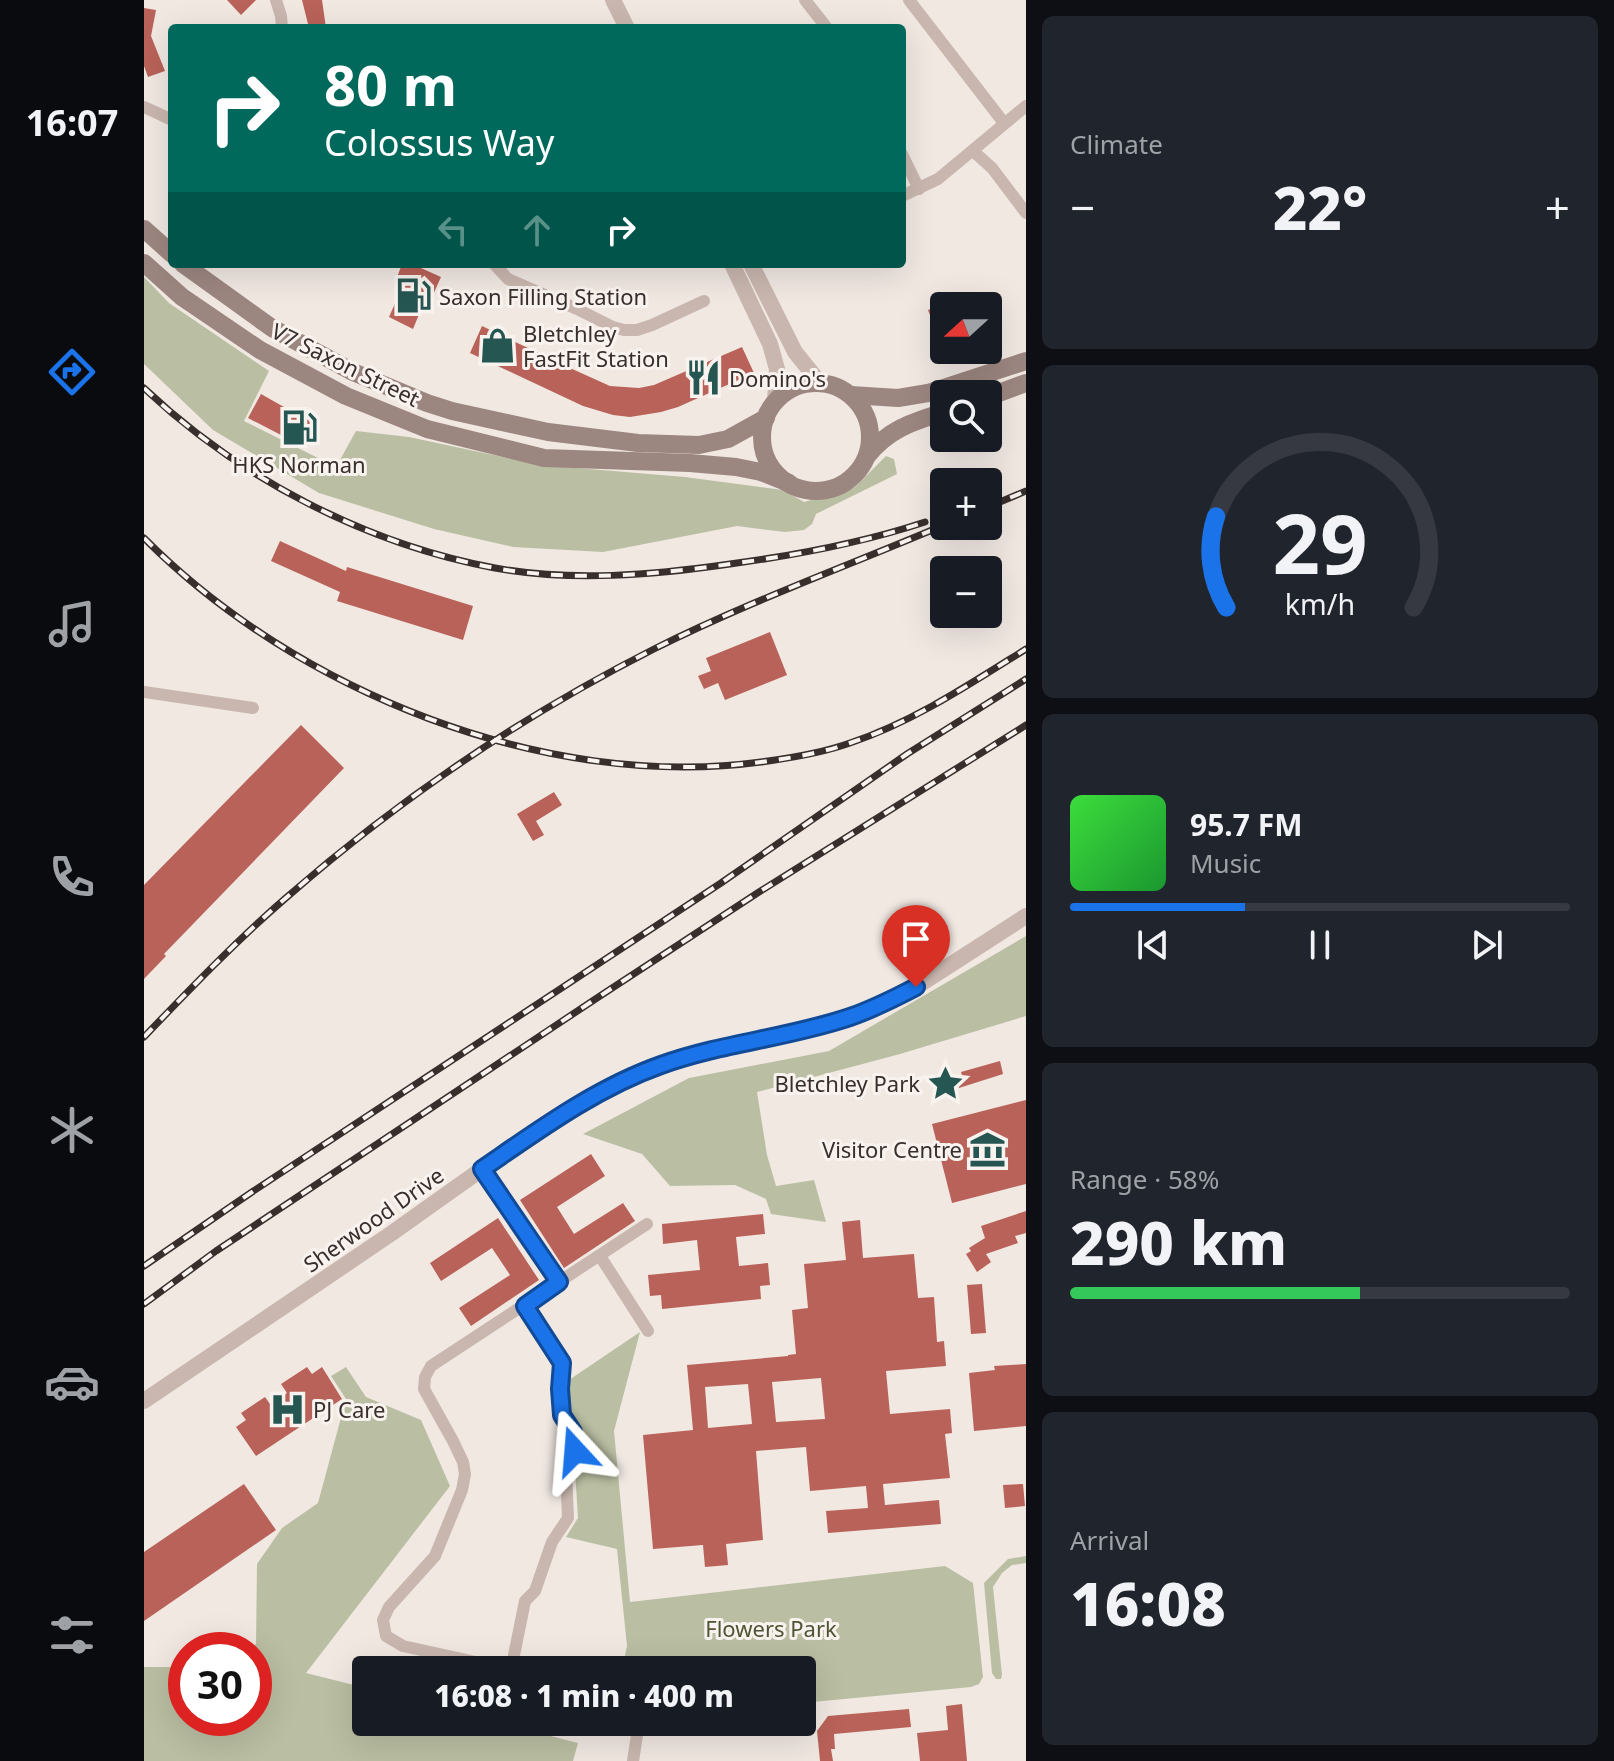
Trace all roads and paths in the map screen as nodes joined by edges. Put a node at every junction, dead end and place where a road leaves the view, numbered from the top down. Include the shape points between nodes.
1 (276, 0) edge
2 (613, 0) edge
3 (805, 0) edge
4 (909, 0) edge
5 (282, 24) edge
6 (625, 24) edge
7 (824, 24) edge
8 (1026, 106) edge
9 (144, 107) edge
10 (168, 118) edge
11 (1004, 123) junction
12 (973, 151) junction
13 (906, 162) edge
14 (919, 189) junction
15 (906, 194) edge
16 (1026, 213) edge
17 (144, 229) edge
18 (168, 250) edge
19 (144, 263) edge
20 (189, 268) edge
21 (498, 268) edge
22 (734, 268) edge
23 (753, 268) edge
24 (704, 301) dead end
25 (1026, 361) edge
26 (820, 383) junction
27 (1026, 383) edge
28 (1002, 392) edge
29 (851, 395) junction
30 (775, 401) junction
31 (930, 416) edge
32 (766, 418) junction
33 (867, 456) junction
34 (789, 483) junction
35 (144, 692) edge
36 (253, 708) dead end
37 (1026, 916) edge
38 (482, 1169) junction
39 (647, 1224) dead end
40 (600, 1256) junction
41 (559, 1282) junction
42 (525, 1306) junction
43 (648, 1331) dead end
44 (144, 1401) edge
45 (448, 1656) edge
46 (515, 1656) edge
47 (637, 1736) edge
48 (633, 1761) edge

1 - 5 street
2 - 6 street
3 - 7 street
4 - 11 street
8 - 11 street
9 - 10 street
11 - 12 street
12 - 14 street
12 - 16 street
13 - 14 street
14 - 15 street
17 - 18 main road
19 - 34 main road, V7 Saxon Street via 182,297 260,350 346,396 427,429 544,458 736,467
20 - 32 main road, V7 Saxon Street via 299,343 353,372 452,411 548,432 699,445 728,439
21 - 24 street via 508,279 624,330 652,325
22 - 30 street via 770,344 777,369
23 - 26 street via 795,352
25 - 29 main road via 928,393 898,398
26 - 29 main road
26 - 30 main road via 803,384
27 - 28 main road
29 - 33 main road via 867,417
30 - 32 main road
31 - 33 main road via 887,434
32 - 34 main road via 766,455
33 - 34 main road via 848,480 829,489 808,490
35 - 36 street
37 - 38 street, Sherwood Drive via 888,1002 816,1027 659,1065 608,1088
38 - 41 street
38 - 44 street, Sherwood Drive
39 - 40 street
40 - 41 street
40 - 43 street
41 - 42 street
42 - 45 street via 431,1366 425,1377 427,1398 453,1441 465,1474 435,1556 383,1620 386,1636 403,1646
42 - 46 street via 562,1363 562,1415 573,1432 575,1451 566,1471 568,1518 552,1542 535,1591 525,1601
47 - 48 street

